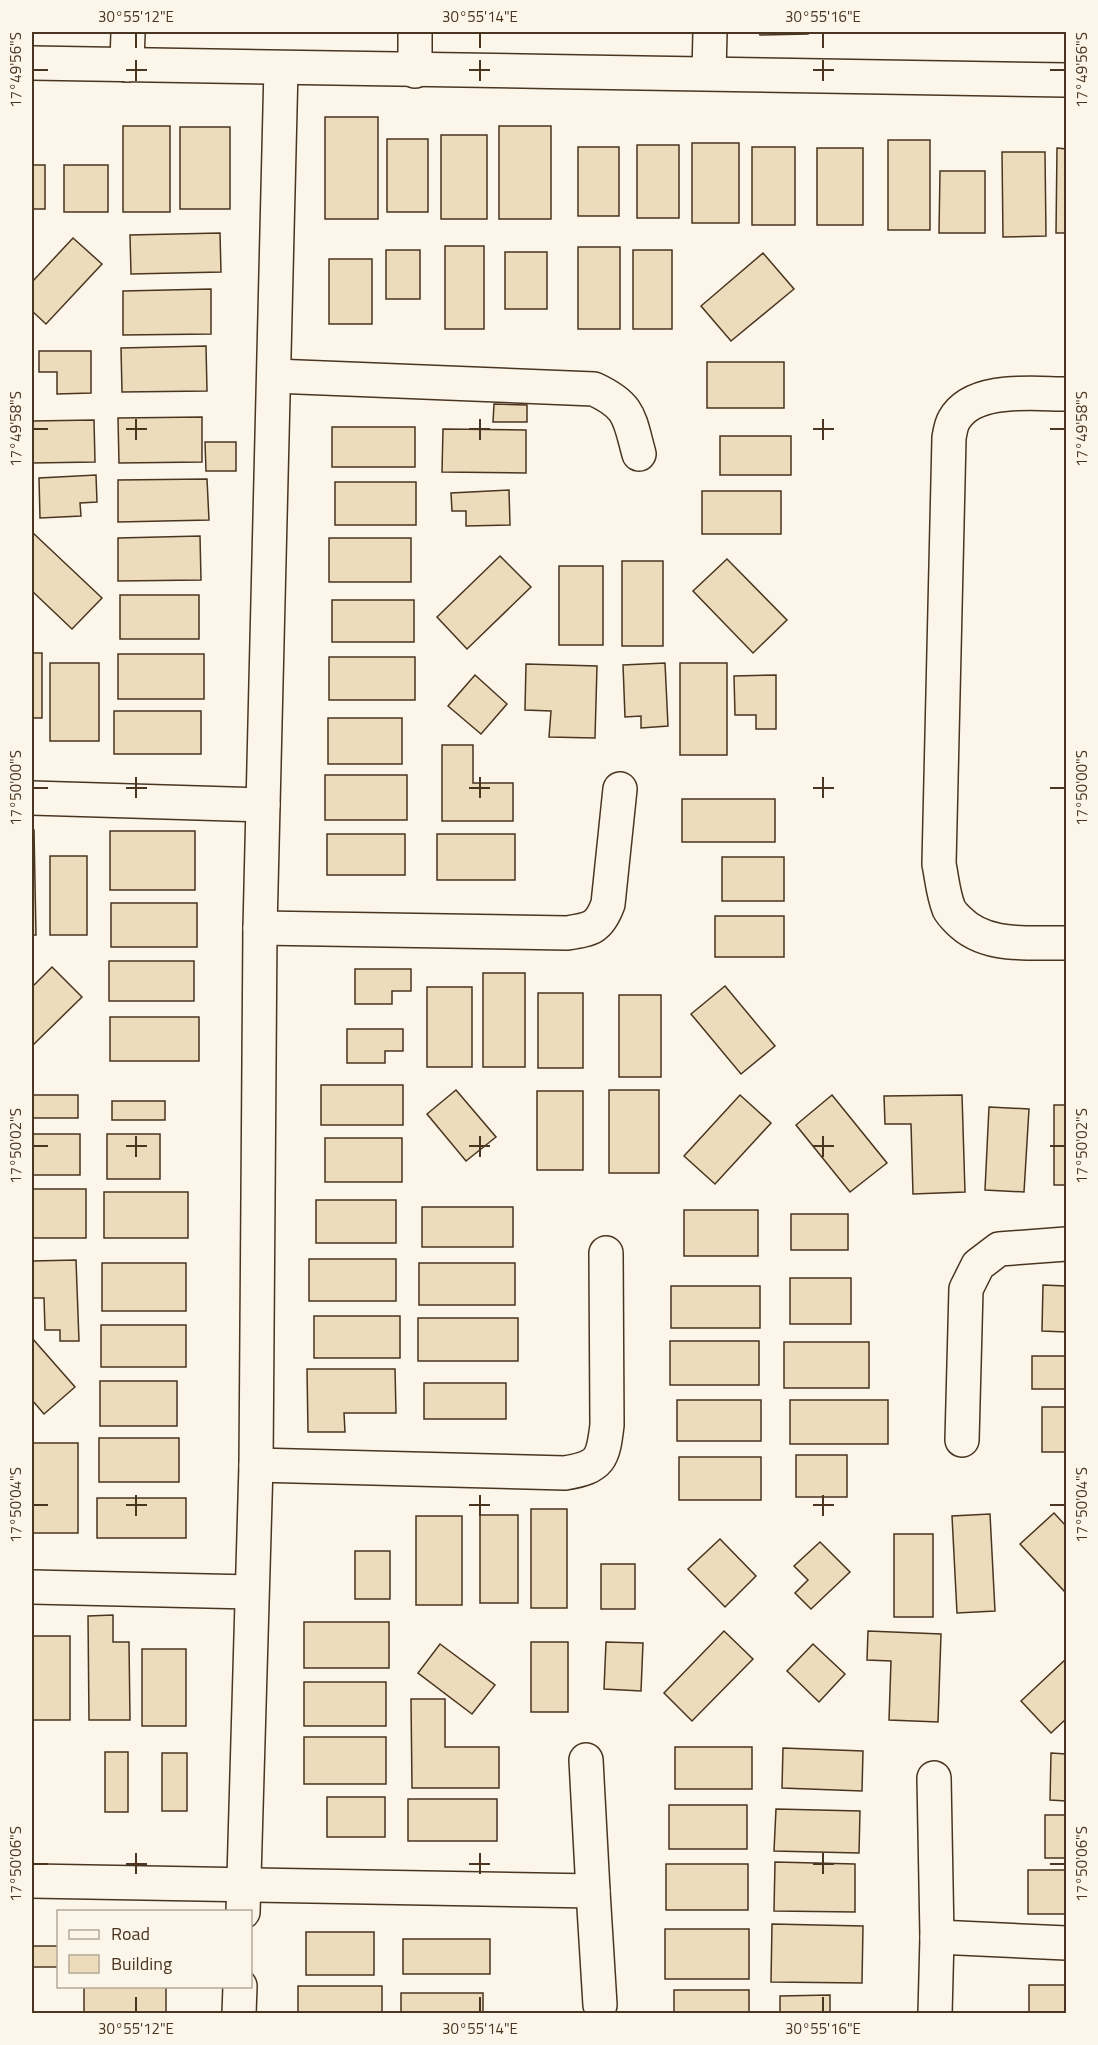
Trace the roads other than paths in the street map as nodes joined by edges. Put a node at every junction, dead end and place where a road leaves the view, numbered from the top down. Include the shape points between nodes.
1 (128, 32) edge
2 (415, 32) edge
3 (710, 32) edge
4 (32, 63) edge
5 (127, 65) junction
6 (281, 68) junction
7 (415, 71) junction
8 (710, 73) junction
9 (1066, 80) edge
10 (274, 376) junction
11 (1066, 394) edge
12 (639, 454) dead end
13 (620, 789) dead end
14 (32, 798) edge
15 (263, 805) junction
16 (260, 928) junction
17 (1066, 943) edge
18 (1066, 1244) edge
19 (606, 1253) dead end
20 (962, 1440) dead end
21 (256, 1465) junction
22 (32, 1587) edge
23 (251, 1592) junction
24 (586, 1760) dead end
25 (934, 1778) dead end
26 (32, 1881) edge
27 (593, 1891) junction
28 (243, 1897) edge
29 (937, 1937) junction
30 (1066, 1943) edge
31 (240, 1988) edge
32 (600, 2005) dead end
33 (239, 2013) edge
34 (935, 2013) edge

1 - 5 street
2 - 7 street
3 - 8 street
4 - 5 street
5 - 6 street
6 - 7 street
6 - 10 street
7 - 8 street
8 - 9 street
10 - 12 street via 594,389 612,398 628,415
10 - 15 street
11 - 17 street via 984,398 965,407 954,420 949,438 939,864 950,912 967,929 1000,942
13 - 16 street via 608,904 601,921 585,930 567,933
14 - 15 street
15 - 16 street
16 - 21 street
18 - 20 street via 999,1249 978,1265 966,1288
19 - 21 street via 608,1425 599,1461 585,1470 565,1473
21 - 23 street
22 - 23 street
23 - 28 street
24 - 27 street
25 - 29 street
26 - 28 street
27 - 28 street
27 - 32 street
29 - 30 street
29 - 34 street
31 - 33 street

